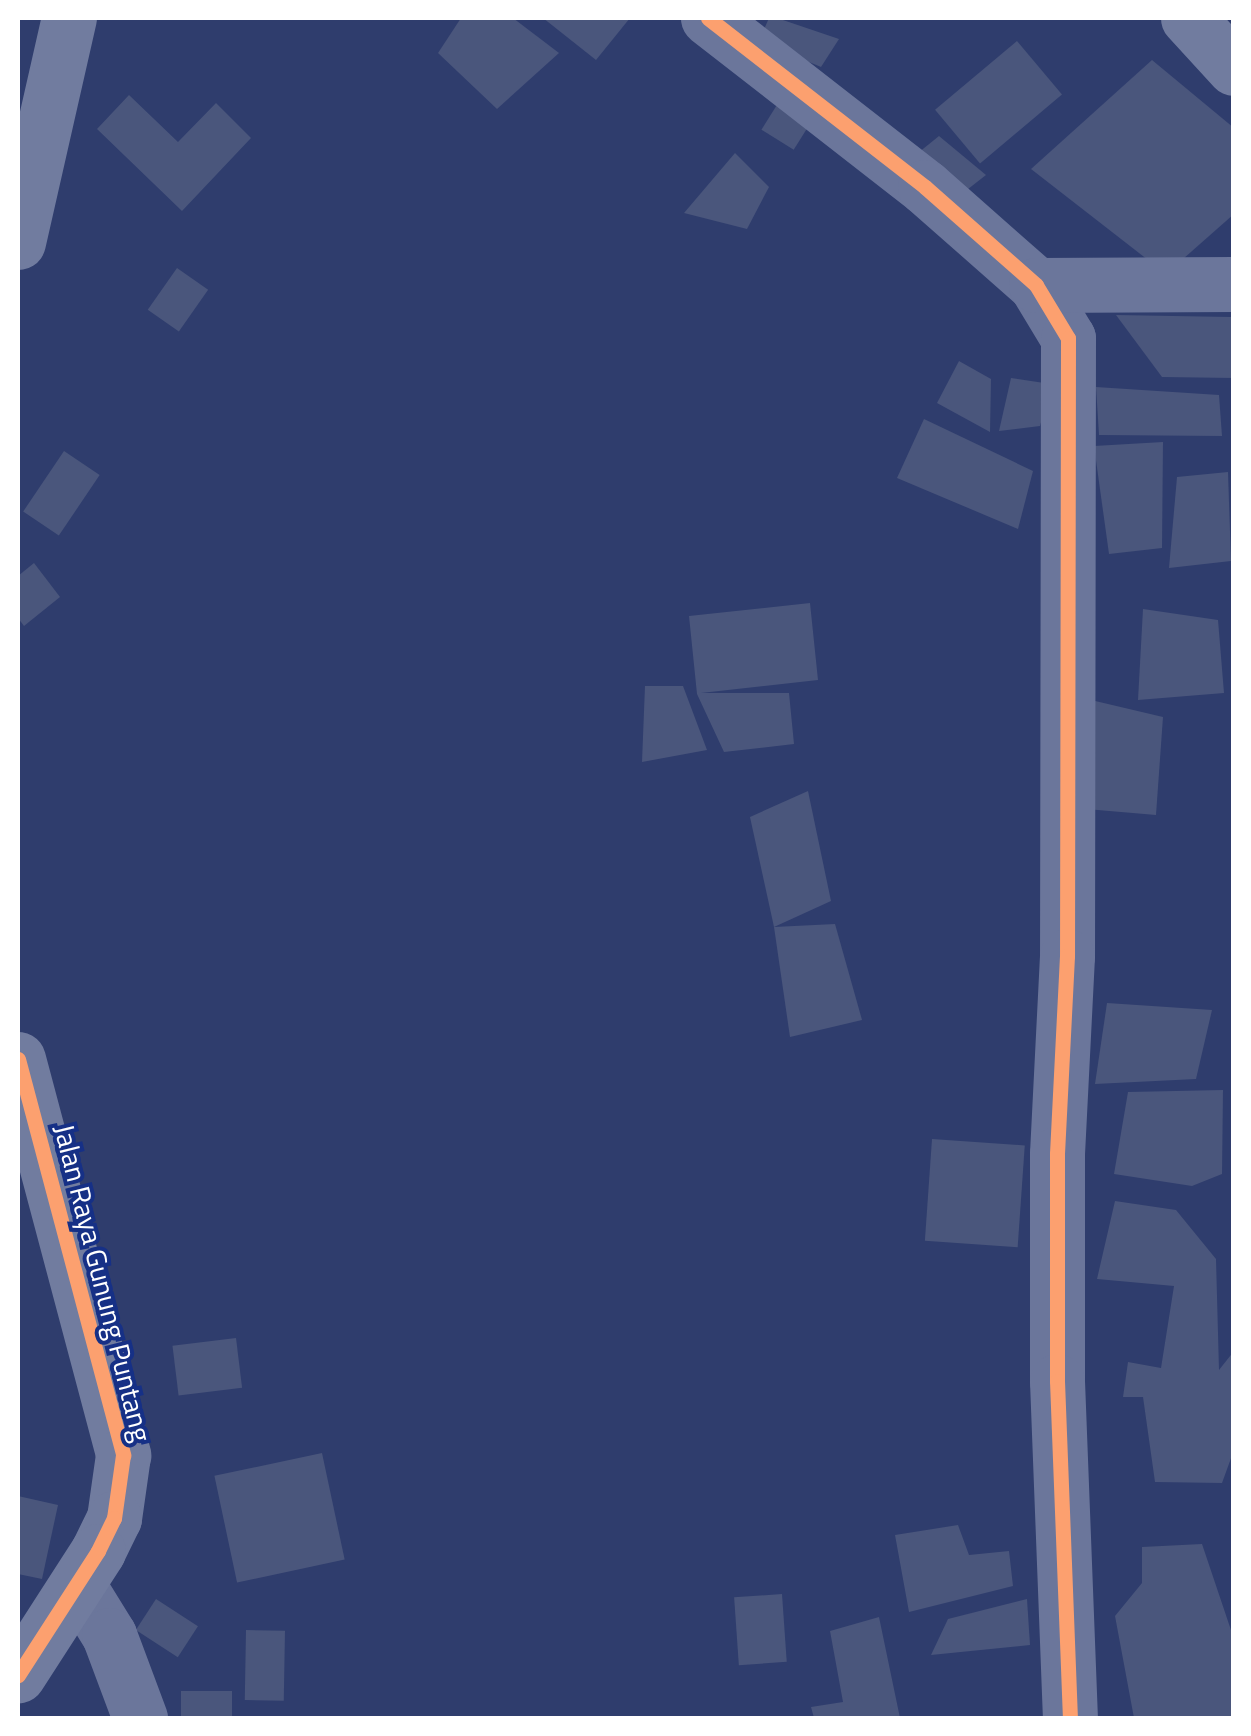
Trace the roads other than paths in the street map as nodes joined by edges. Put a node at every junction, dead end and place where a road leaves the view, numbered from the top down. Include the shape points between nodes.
1 (69, 18) edge
2 (708, 18) edge
3 (1188, 18) edge
4 (1234, 68) edge
5 (18, 242) edge
6 (1234, 284) edge
7 (1036, 286) junction
8 (18, 1058) edge
9 (78, 1585) junction
10 (18, 1675) edge
11 (140, 1718) edge
12 (1070, 1718) edge

1 - 5 street
2 - 7 street via 925,188
3 - 4 street
6 - 7 street
7 - 12 street via 1068,338 1072,401 1067,956 1056,1154
8 - 9 street, Jalan Raya Gunung Puntang via 123,1455 114,1518
9 - 10 street, Jalan Raya Gunung Puntang
9 - 11 street via 109,1635

